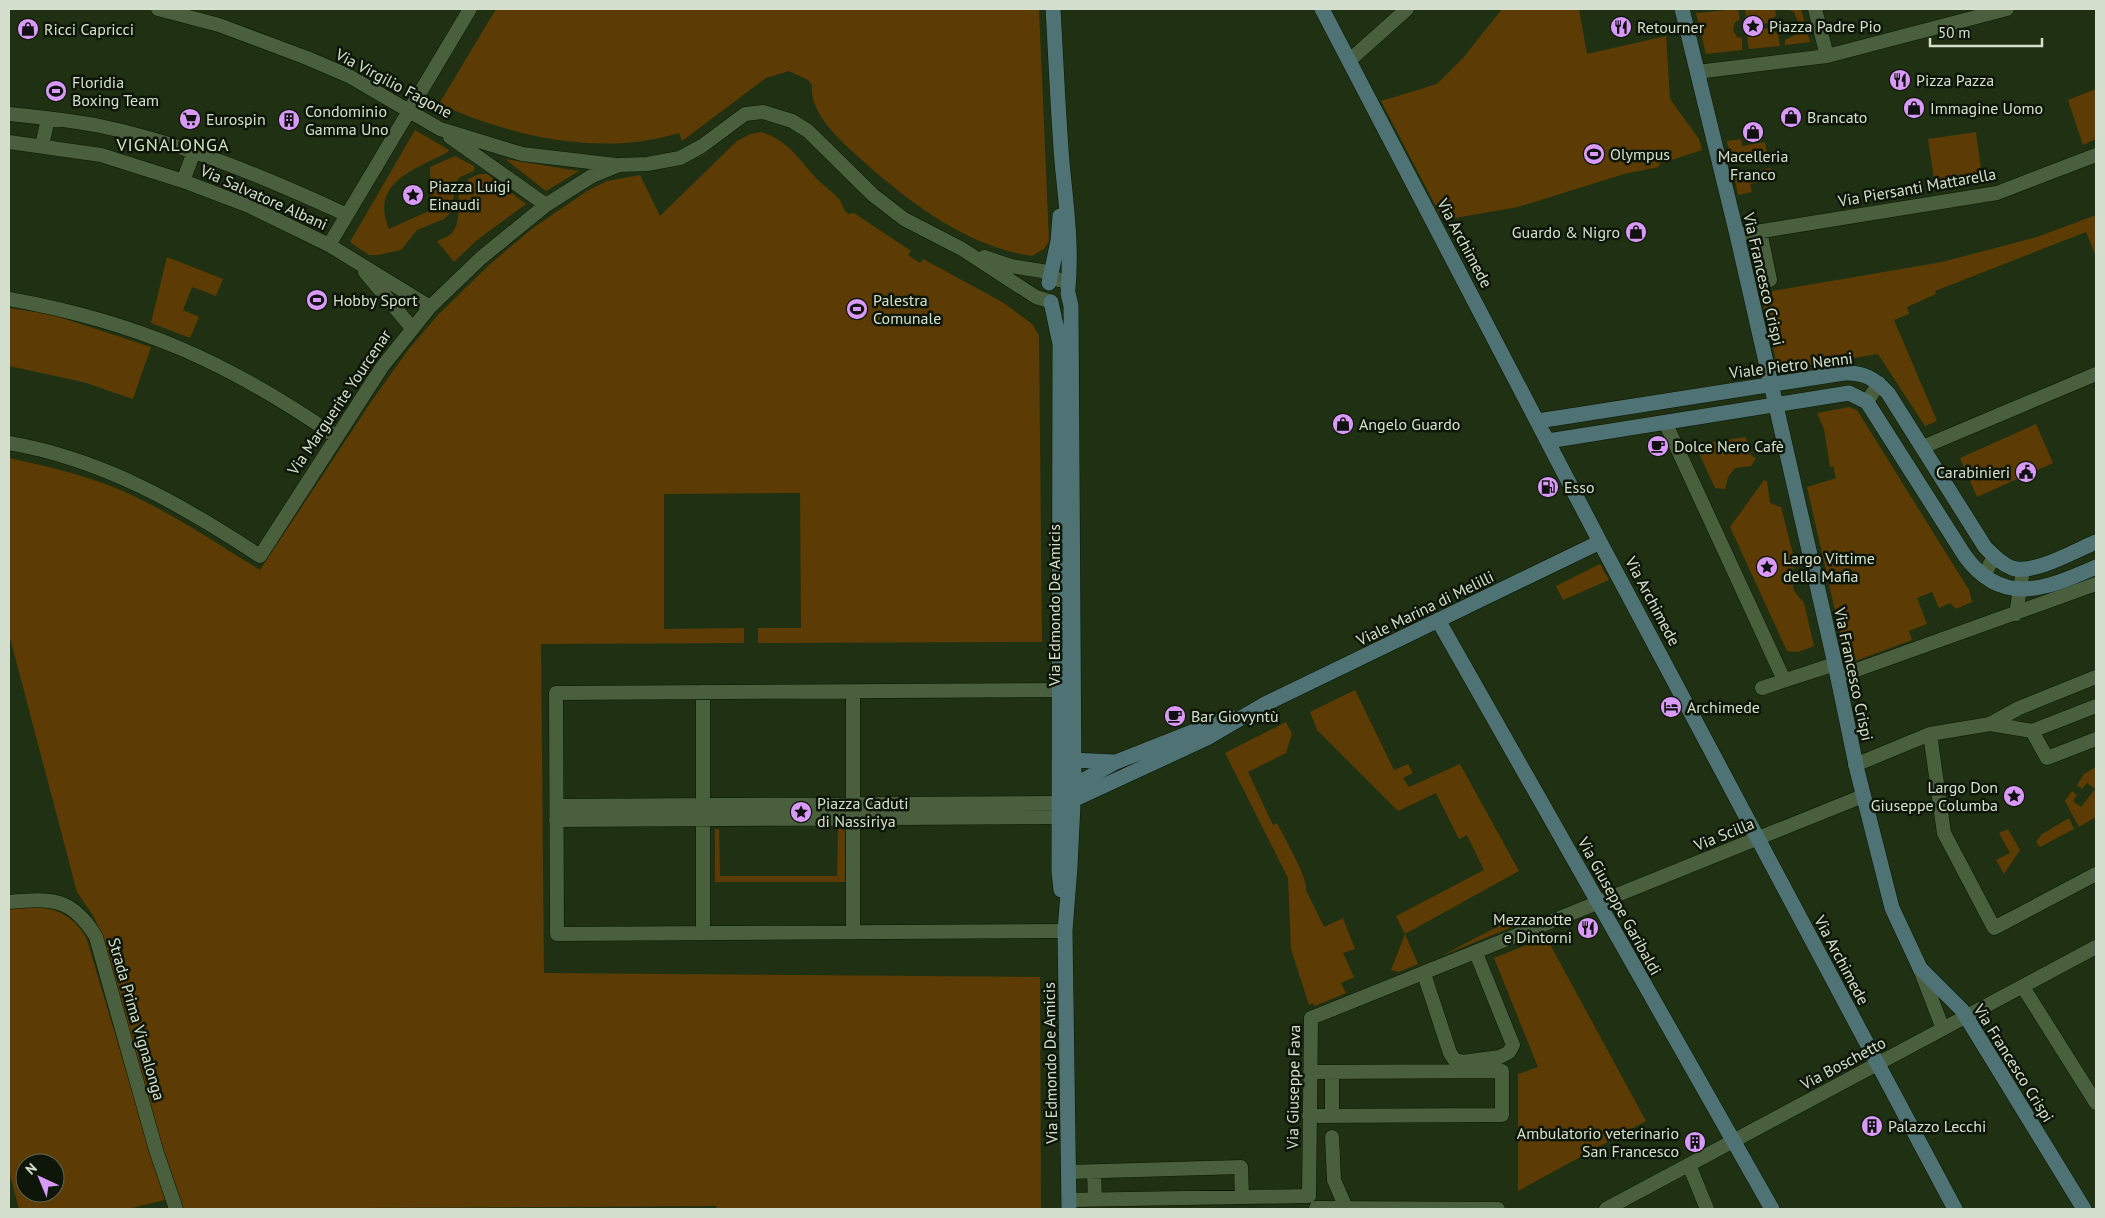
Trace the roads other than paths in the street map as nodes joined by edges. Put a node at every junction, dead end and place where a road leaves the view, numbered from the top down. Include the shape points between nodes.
1 (158, 9) edge
2 (470, 9) edge
3 (1052, 9) edge
4 (1322, 9) edge
5 (1407, 9) edge
6 (1682, 9) edge
7 (1815, 9) edge
8 (2007, 9) edge
9 (174, 11) edge
10 (1828, 56) junction
11 (1350, 60) junction
12 (1697, 72) junction
13 (409, 113) junction
14 (9, 114) edge
15 (48, 118) junction
16 (440, 129) junction
17 (9, 142) edge
18 (42, 146) junction
19 (194, 152) junction
20 (2096, 155) edge
21 (1062, 162) junction
22 (619, 165) junction
23 (183, 181) junction
24 (546, 205) junction
25 (347, 215) junction
26 (1760, 231) junction
27 (1737, 235) junction
28 (329, 245) junction
29 (962, 249) junction
30 (1055, 256) junction
31 (356, 262) junction
32 (1026, 268) junction
33 (1770, 280) dead end
34 (1059, 284) junction
35 (9, 299) edge
36 (1045, 300) junction
37 (430, 307) junction
38 (412, 328) junction
39 (1852, 373) junction
40 (2096, 374) edge
41 (1879, 383) junction
42 (1770, 384) junction
43 (1849, 393) junction
44 (1867, 402) junction
45 (1774, 405) junction
46 (1538, 421) junction
47 (1665, 422) junction
48 (335, 436) junction
49 (1548, 440) junction
50 (9, 443) edge
51 (1923, 447) junction
52 (1600, 542) junction
53 (2096, 542) edge
54 (1994, 556) junction
55 (2096, 567) edge
56 (2023, 570) junction
57 (1984, 576) junction
58 (2096, 584) edge
59 (2019, 590) junction
60 (2016, 614) junction
61 (1438, 620) junction
62 (1836, 670) junction
63 (2096, 677) edge
64 (1784, 680) junction
65 (1762, 688) dead end
66 (1059, 690) junction
67 (852, 691) junction
68 (703, 692) junction
69 (1265, 704) junction
70 (2096, 706) edge
71 (1990, 724) junction
72 (2032, 731) junction
73 (1930, 734) junction
74 (2096, 739) edge
75 (1073, 760) junction
76 (1116, 762) junction
77 (1856, 764) junction
78 (1863, 796) junction
79 (1065, 798) junction
80 (853, 804) junction
81 (703, 805) junction
82 (556, 806) junction
83 (853, 818) junction
84 (556, 820) junction
85 (703, 820) junction
86 (1759, 839) junction
87 (2096, 874) edge
88 (9, 902) edge
89 (1598, 903) junction
90 (1065, 924) junction
91 (853, 932) junction
92 (704, 933) junction
93 (2096, 947) edge
94 (1476, 953) junction
95 (1920, 968) junction
96 (1424, 974) junction
97 (2023, 987) junction
98 (1967, 1017) junction
99 (1944, 1029) junction
100 (1877, 1065) junction
101 (1310, 1072) junction
102 (1332, 1072) junction
103 (2096, 1103) edge
104 (1309, 1116) junction
105 (1332, 1116) junction
106 (1332, 1137) dead end
107 (1733, 1142) junction
108 (1689, 1165) junction
109 (1069, 1172) junction
110 (1094, 1172) junction
111 (1242, 1197) junction
112 (1095, 1200) junction
113 (1069, 1205) edge
114 (1314, 1205) edge
115 (1346, 1208) edge
116 (176, 1209) edge
117 (1498, 1209) edge
118 (1606, 1209) edge
119 (1707, 1209) edge
120 (1772, 1209) edge
121 (1955, 1209) edge
122 (2084, 1209) edge

1 - 9 street, Via Virgilio Fagone
2 - 13 street
3 - 21 street
4 - 11 street, Via Archimede
5 - 11 street
6 - 12 street, Via Francesco Crispi
7 - 10 street
8 - 10 street
9 - 13 street, Via Virgilio Fagone via 349,76
10 - 12 street
11 - 46 street, Via Archimede
12 - 27 street, Via Francesco Crispi
13 - 16 street, Via Virgilio Fagone
13 - 25 street
14 - 15 street
15 - 18 street
15 - 19 street via 99,126
16 - 22 street, Via Virgilio Fagone via 522,154
16 - 24 street
17 - 18 street, Via Salvatore Albani
18 - 23 street, Via Salvatore Albani via 101,155
19 - 23 street
19 - 25 street via 288,188
20 - 26 street, Via Piersanti Mattarella via 1997,193
21 - 30 street
21 - 34 street via 1070,260
22 - 24 street, Via Marguerite Yourcenar via 573,187
22 - 29 street, Via Marguerite Yourcenar via 680,158 745,114 772,114 792,121 808,132 851,176 904,218
23 - 28 street, Via Salvatore Albani via 274,217
24 - 37 street, Via Marguerite Yourcenar via 481,258
25 - 28 street
26 - 27 street, Via Piersanti Mattarella
26 - 33 street
27 - 42 street, Via Francesco Crispi
28 - 31 street, Via Salvatore Albani
29 - 32 street
29 - 36 street
30 - 32 street
30 - 34 street
31 - 37 street, Via Salvatore Albani
31 - 38 street
32 - 34 street
34 - 36 street, Via Edmondo De Amicis via 1045,290
34 - 36 street via 1062,302
34 - 75 street, Via Edmondo De Amicis via 1071,306
35 - 48 street via 118,323 176,344 232,370
36 - 66 street, Via Edmondo De Amicis via 1055,320 1060,344
37 - 38 street, Via Marguerite Yourcenar
38 - 48 street, Via Marguerite Yourcenar
39 - 41 street, Viale Pietro Nenni via 1862,374
39 - 42 street, Viale Pietro Nenni
39 - 43 street
40 - 51 street
41 - 44 street
41 - 51 street
42 - 45 street, Via Francesco Crispi
42 - 46 street, Viale Pietro Nenni
43 - 44 street
43 - 45 street
44 - 57 street via 1966,556
45 - 47 street
45 - 62 street, Via Francesco Crispi
46 - 49 street, Via Archimede
47 - 49 street
47 - 64 street
48 - 50 street, Via Marguerite Yourcenar via 260,556 184,507 130,480 74,460
49 - 52 street, Via Archimede
51 - 54 street via 1985,547
52 - 61 street, Viale Marina di Melilli
52 - 86 street, Via Archimede
53 - 56 street
54 - 56 street via 2013,568
54 - 57 street
55 - 59 street via 2045,587
56 - 59 street
57 - 59 street via 2006,588
58 - 60 street
59 - 60 street
60 - 62 street
61 - 69 street, Viale Marina di Melilli
61 - 89 street, Via Giuseppe Garibaldi
62 - 64 street
62 - 77 street, Via Francesco Crispi
63 - 71 street via 2019,708
64 - 65 street
66 - 67 street
66 - 79 street, Via Edmondo De Amicis
67 - 68 street
67 - 80 street
68 - 81 street
68 - 82 street via 556,693
69 - 76 street, Viale Marina di Melilli
69 - 79 street, Viale Marina di Melilli via 1207,738
70 - 72 street
71 - 72 street
71 - 73 street
72 - 74 street via 2047,758
73 - 77 street
73 - 87 street via 1944,832 1994,928
75 - 76 street
75 - 79 street, Via Edmondo De Amicis
76 - 79 street, Viale Marina di Melilli
77 - 78 street, Via Francesco Crispi
78 - 86 street, Via Scilla
78 - 95 street, Via Francesco Crispi via 1892,908
79 - 80 street
79 - 83 street
79 - 90 street, Via Edmondo De Amicis via 1070,867
79 - 90 street, Via Edmondo De Amicis via 1059,872
80 - 81 street
80 - 83 street
81 - 82 street
81 - 85 street
82 - 84 street
83 - 85 street
83 - 91 street
84 - 85 street
84 - 92 street via 557,934
85 - 92 street
86 - 89 street, Via Scilla
86 - 100 street, Via Archimede
88 - 116 street, Strada Prima Vignalonga via 58,901 74,909 96,937 156,1150
89 - 94 street, Via Giuseppe Fava
89 - 107 street, Via Giuseppe Garibaldi
90 - 91 street
90 - 109 street, Via Edmondo De Amicis
91 - 92 street
93 - 97 street, Via Boschetto
94 - 96 street, Via Giuseppe Fava
94 - 96 street via 1513,1045 1500,1057 1462,1062 1454,1059
95 - 98 street, Via Francesco Crispi
95 - 99 street
96 - 101 street, Via Giuseppe Fava via 1311,1018
97 - 98 street, Via Boschetto
97 - 103 street
98 - 99 street, Via Boschetto
98 - 122 street, Via Francesco Crispi
99 - 100 street, Via Boschetto
100 - 107 street, Via Boschetto
100 - 121 street, Via Archimede
101 - 102 street
101 - 104 street, Via Giuseppe Fava
102 - 105 street
102 - 105 street via 1502,1071 1502,1115
104 - 105 street
104 - 114 street, Via Giuseppe Fava
106 - 115 street via 1334,1180
107 - 108 street, Via Boschetto
107 - 120 street, Via Giuseppe Garibaldi
108 - 118 street, Via Boschetto
108 - 119 street
109 - 110 street
109 - 113 street, Via Edmondo De Amicis
110 - 111 street via 1241,1167
110 - 112 street
111 - 112 street
111 - 114 street
112 - 113 street
114 - 115 street
115 - 117 street

